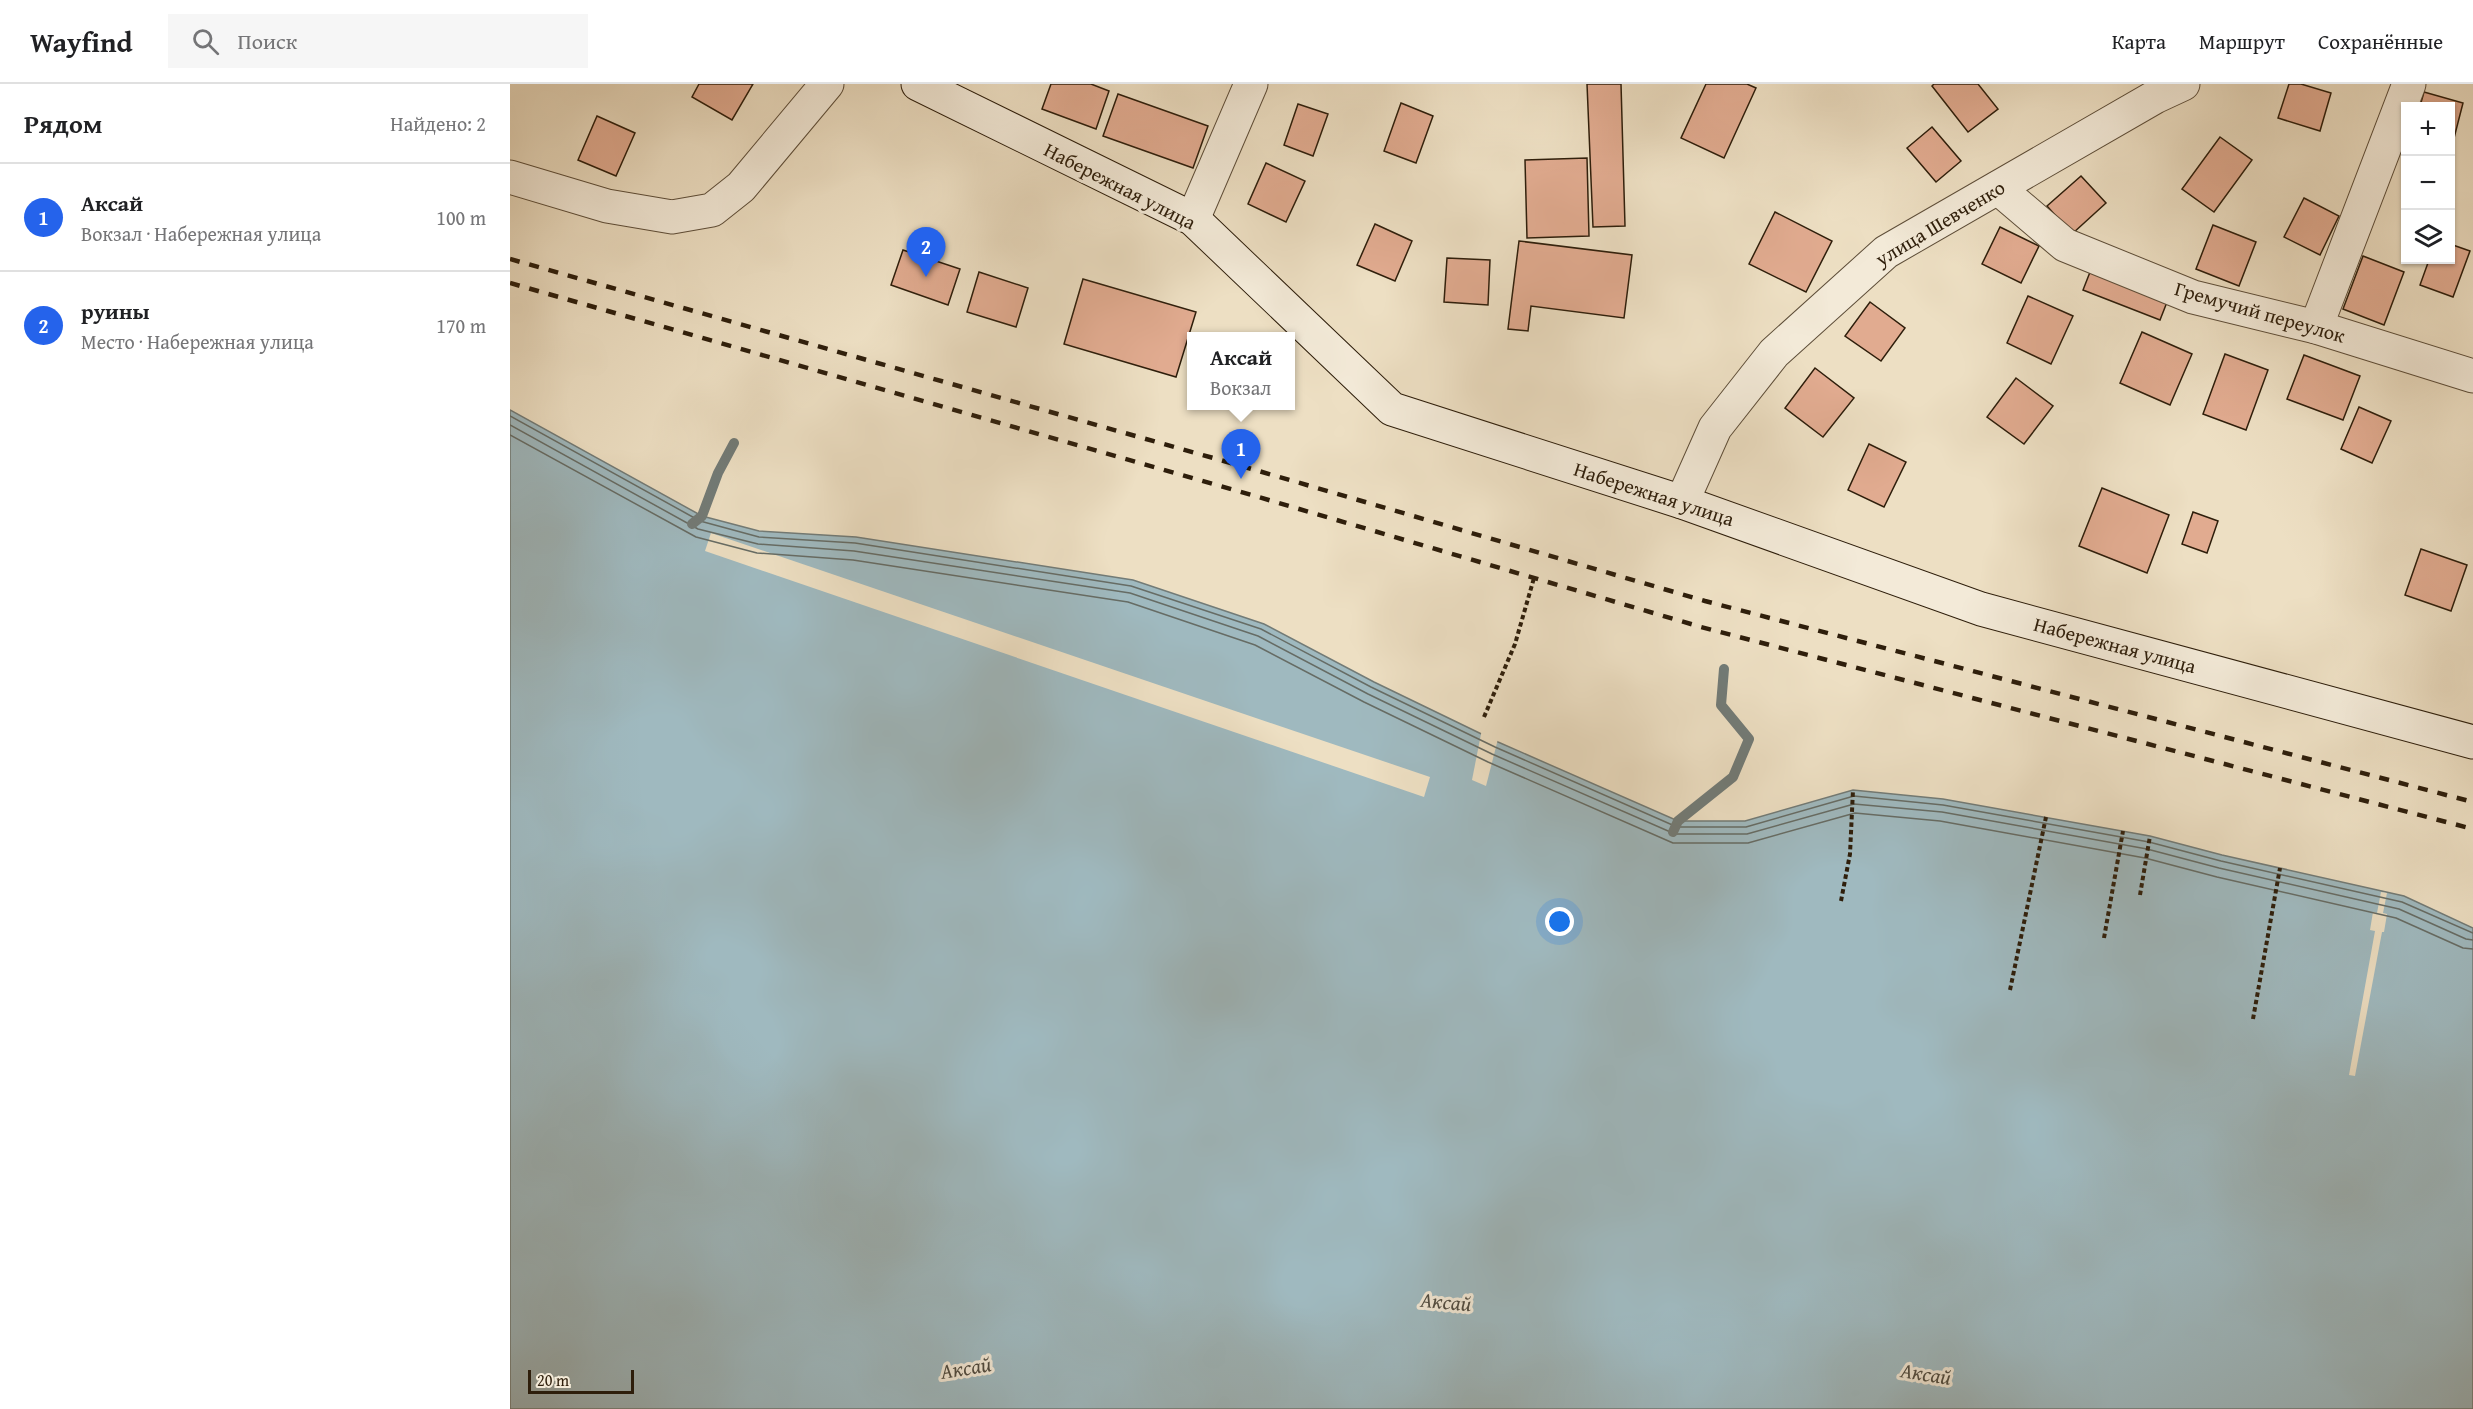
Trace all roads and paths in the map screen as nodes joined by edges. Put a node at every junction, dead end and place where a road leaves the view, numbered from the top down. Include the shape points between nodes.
1 (827, 84) edge
2 (918, 84) edge
3 (1251, 84) edge
4 (2183, 84) edge
5 (2409, 84) edge
6 (510, 177) edge
7 (1998, 188) junction
8 (1193, 219) junction
9 (2316, 327) junction
10 (2473, 376) edge
11 (1682, 502) junction
12 (1534, 578) dead end
13 (1484, 717) dead end
14 (2473, 742) edge
15 (1853, 790) dead end
16 (2046, 817) dead end
17 (2123, 831) dead end
18 (2150, 836) dead end
19 (2280, 868) dead end
20 (2140, 895) dead end
21 (1841, 901) dead end
22 (2104, 938) dead end
23 (2010, 990) dead end
24 (2253, 1019) dead end

1 - 6 street via 741,187 712,210 672,217 607,206
2 - 8 street, Набережная улица
3 - 8 street
4 - 7 street, улица Шевченко
5 - 9 street
7 - 9 street, Гремучий переулок via 2065,245 2193,297
7 - 11 street, улица Шевченко via 1886,252 1774,353 1715,428
8 - 11 street, Набережная улица via 1392,409
9 - 10 street, Гремучий переулок
11 - 14 street, Набережная улица via 1981,609
12 - 13 path via 1515,644
15 - 21 path via 1850,854
16 - 23 path
17 - 22 path
18 - 20 path
19 - 24 path

